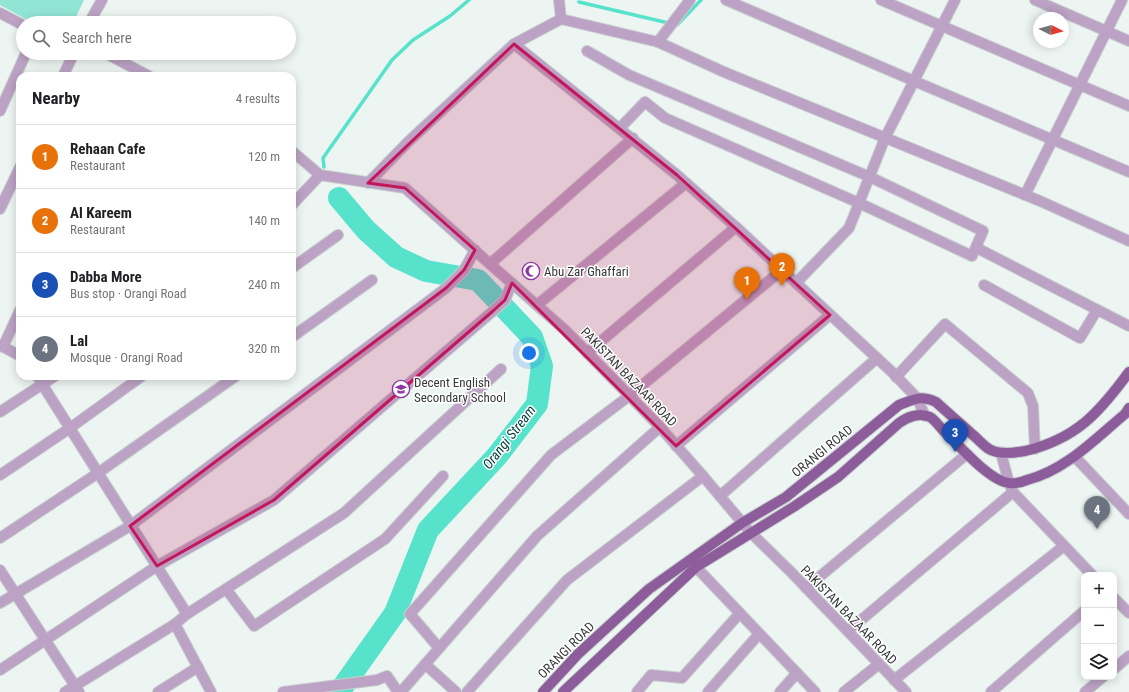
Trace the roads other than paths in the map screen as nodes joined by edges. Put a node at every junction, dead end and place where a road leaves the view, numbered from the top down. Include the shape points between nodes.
1 (102, 0) edge
2 (559, 0) edge
3 (690, 0) edge
4 (726, 0) edge
5 (882, 0) edge
6 (955, 0) edge
7 (1035, 0) edge
8 (1122, 0) edge
9 (0, 13) edge
10 (93, 16) edge
11 (560, 19) junction
12 (16, 21) edge
13 (942, 26) junction
14 (1107, 31) junction
15 (1129, 41) edge
16 (658, 42) junction
17 (514, 44) junction
18 (587, 51) dead end
19 (23, 60) edge
20 (71, 60) edge
21 (115, 60) edge
22 (17, 72) edge
23 (65, 72) edge
24 (133, 72) edge
25 (16, 75) edge
26 (914, 81) junction
27 (1080, 85) junction
28 (1129, 106) edge
29 (0, 111) edge
30 (620, 128) junction
31 (633, 138) junction
32 (885, 138) junction
33 (1053, 140) junction
34 (296, 154) edge
35 (1129, 172) edge
36 (16, 175) edge
37 (320, 175) junction
38 (870, 177) junction
39 (368, 183) junction
40 (686, 183) junction
41 (1025, 195) junction
42 (296, 201) edge
43 (859, 203) junction
44 (0, 209) edge
45 (736, 228) junction
46 (338, 234) dead end
47 (1129, 240) edge
48 (977, 248) junction
49 (475, 250) junction
50 (490, 264) junction
51 (296, 265) edge
52 (782, 270) junction
53 (372, 280) dead end
54 (512, 283) junction
55 (796, 283) junction
56 (984, 285) dead end
57 (537, 305) junction
58 (1097, 310) junction
59 (830, 315) junction
60 (16, 318) edge
61 (1129, 326) edge
62 (296, 334) edge
63 (1, 346) edge
64 (587, 353) junction
65 (16, 354) edge
66 (877, 358) junction
67 (501, 369) dead end
68 (1129, 372) edge
69 (896, 377) junction
70 (40, 380) edge
71 (136, 380) edge
72 (230, 380) edge
73 (629, 396) junction
74 (917, 398) junction
75 (0, 412) edge
76 (1128, 413) edge
77 (925, 416) junction
78 (660, 427) junction
79 (70, 428) junction
80 (676, 446) junction
81 (1035, 449) junction
82 (1001, 453) junction
83 (967, 454) junction
84 (1075, 457) junction
85 (98, 473) junction
86 (0, 475) edge
87 (443, 476) dead end
88 (703, 476) junction
89 (1011, 488) junction
90 (720, 496) junction
91 (1129, 514) edge
92 (742, 523) junction
93 (130, 526) junction
94 (751, 533) junction
95 (0, 538) edge
96 (1064, 546) junction
97 (157, 566) junction
98 (696, 567) junction
99 (0, 570) edge
100 (1089, 572) edge
101 (806, 588) junction
102 (226, 589) junction
103 (16, 593) junction
104 (1117, 601) edge
105 (0, 603) edge
106 (740, 613) junction
107 (186, 614) junction
108 (1081, 614) edge
109 (1129, 614) edge
110 (175, 624) junction
111 (848, 631) junction
112 (759, 634) junction
113 (46, 640) junction
114 (439, 648) junction
115 (1129, 656) edge
116 (425, 664) junction
117 (879, 664) junction
118 (1117, 666) edge
119 (198, 667) junction
120 (0, 670) edge
121 (797, 673) junction
122 (894, 680) junction
123 (1100, 680) edge
124 (77, 689) edge
125 (65, 692) edge
126 (158, 692) edge
127 (211, 692) edge
128 (283, 692) edge
129 (400, 692) edge
130 (456, 692) edge
131 (467, 692) edge
132 (543, 692) edge
133 (563, 692) edge
134 (637, 692) edge
135 (708, 692) edge
136 (780, 692) edge
137 (815, 692) edge
138 (844, 692) edge
139 (906, 692) edge
140 (992, 692) edge
141 (1085, 692) edge

1 - 10 street
2 - 11 street
3 - 16 street
4 - 26 street
5 - 13 street
6 - 13 street
7 - 14 street
8 - 14 street
9 - 12 street
11 - 16 street
11 - 17 street
13 - 26 street
13 - 27 street
14 - 15 street
14 - 27 street
16 - 32 street
17 - 30 street
17 - 39 street via 409,141
18 - 38 street via 629,75
19 - 22 street
20 - 23 street
21 - 24 street
25 - 29 street
26 - 32 street
26 - 33 street
27 - 28 street
27 - 33 street
30 - 31 street
30 - 43 street via 645,102 665,118
31 - 40 street
31 - 50 street
32 - 38 street
32 - 41 street
33 - 35 street
33 - 41 street
34 - 37 street
36 - 44 street
37 - 39 street, PAKISTAN BAZAAR ROAD
37 - 42 street
38 - 43 street
38 - 48 street via 983,231
39 - 49 street, PAKISTAN BAZAAR ROAD via 404,188
40 - 45 street
40 - 57 street
41 - 47 street
43 - 48 street via 972,256
43 - 55 street via 848,228
45 - 52 street
45 - 64 street
46 - 51 street
48 - 58 street
49 - 50 street, PAKISTAN BAZAAR ROAD
49 - 93 street via 464,270 446,288
50 - 54 street, PAKISTAN BAZAAR ROAD
52 - 55 street
52 - 73 street
53 - 62 street
54 - 57 street, PAKISTAN BAZAAR ROAD
54 - 97 street via 505,300 493,311 274,500
55 - 59 street
56 - 58 street via 1080,338
57 - 64 street, PAKISTAN BAZAAR ROAD
58 - 61 street
59 - 66 street
59 - 80 street
60 - 63 street
63 - 65 street
64 - 73 street, PAKISTAN BAZAAR ROAD
66 - 69 street
66 - 90 street
67 - 102 street via 344,513
68 - 81 main road via 1109,400 1086,422 1070,434
69 - 74 street
69 - 81 street via 945,324 1028,393 1033,406
70 - 75 street
70 - 79 street
71 - 79 street
72 - 85 street
73 - 78 street, PAKISTAN BAZAAR ROAD
73 - 114 street via 551,455 410,614
74 - 77 street
74 - 82 main road via 927,398 936,402 990,450
74 - 92 main road, ORANGI ROAD via 899,405 786,497
76 - 84 main road
77 - 83 main road
77 - 94 main road via 907,417 838,477
78 - 80 street, PAKISTAN BAZAAR ROAD
78 - 114 street via 537,536
79 - 85 street
79 - 86 street
80 - 88 street, PAKISTAN BAZAAR ROAD
81 - 82 main road
82 - 89 street
83 - 89 main road via 992,476
83 - 101 street
84 - 89 main road
84 - 91 street
85 - 93 street
85 - 95 street
87 - 102 street via 385,539 254,626
88 - 90 street, PAKISTAN BAZAAR ROAD
88 - 131 street via 567,580
89 - 96 street
89 - 111 street
90 - 92 street, PAKISTAN BAZAAR ROAD
92 - 94 street, PAKISTAN BAZAAR ROAD
92 - 132 main road, ORANGI ROAD via 649,589 578,654
93 - 97 street
93 - 103 street
94 - 98 main road
94 - 101 street, PAKISTAN BAZAAR ROAD
96 - 100 street
96 - 122 street
97 - 107 street
97 - 113 street
98 - 106 street
98 - 133 main road
99 - 103 street
101 - 111 street, PAKISTAN BAZAAR ROAD
102 - 107 street
103 - 105 street
103 - 113 street
104 - 109 street
106 - 112 street
106 - 134 street via 682,678 651,675
107 - 110 street
108 - 140 street
110 - 119 street
110 - 124 street
111 - 117 street, PAKISTAN BAZAAR ROAD
112 - 121 street
112 - 135 street
113 - 120 street
113 - 124 street
114 - 116 street
115 - 118 street
116 - 129 street
116 - 130 street
117 - 122 street, PAKISTAN BAZAAR ROAD
117 - 138 street
119 - 126 street
119 - 127 street
121 - 136 street
121 - 137 street
122 - 139 street, PAKISTAN BAZAAR ROAD
123 - 141 street
124 - 125 street
128 - 129 street via 377,680 387,676

